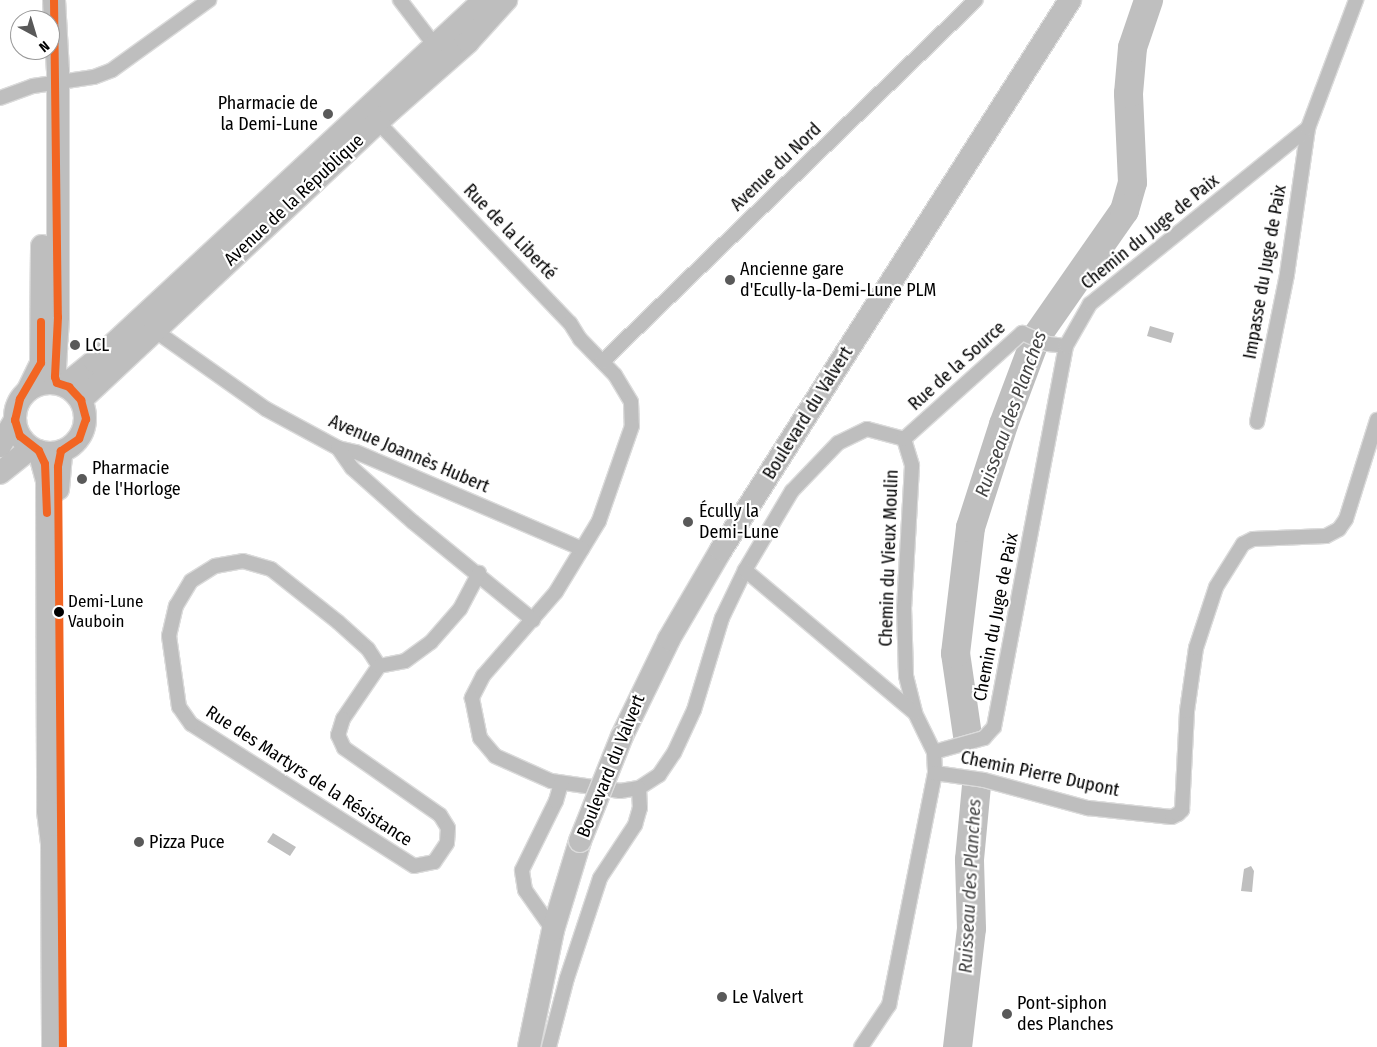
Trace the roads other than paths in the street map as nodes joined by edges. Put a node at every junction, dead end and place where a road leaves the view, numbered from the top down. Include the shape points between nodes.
1 (54, 0) edge
2 (208, 0) edge
3 (400, 0) edge
4 (484, 0) edge
5 (506, 0) edge
6 (976, 0) edge
7 (1070, 0) edge
8 (1356, 0) edge
9 (435, 46) junction
10 (46, 60) edge
11 (50, 82) junction
12 (0, 98) edge
13 (377, 121) junction
14 (1308, 128) junction
15 (154, 330) junction
16 (1066, 346) junction
17 (602, 362) junction
18 (68, 389) junction
19 (28, 390) junction
20 (15, 420) junction
21 (1377, 420) edge
22 (1257, 422) dead end
23 (904, 439) junction
24 (0, 446) edge
25 (338, 448) junction
26 (35, 449) junction
27 (61, 452) junction
28 (0, 473) edge
29 (582, 549) junction
30 (744, 570) junction
31 (479, 573) junction
32 (533, 620) junction
33 (379, 666) junction
34 (915, 714) junction
35 (941, 750) junction
36 (942, 773) junction
37 (561, 783) junction
38 (639, 788) junction
39 (553, 930) junction
40 (53, 1047) edge
41 (63, 1047) edge
42 (529, 1047) edge
43 (549, 1047) edge
44 (861, 1047) edge

1 - 11 main road
2 - 11 street via 112,70 94,77
3 - 9 street
4 - 9 main road, Avenue de la République
5 - 9 main road, Avenue de la République
6 - 17 street, Avenue du Nord
7 - 39 main road, Boulevard du Valvert, bridge via 721,550 656,663 622,736 580,841
8 - 14 street
9 - 13 main road, Avenue de la République
10 - 11 main road
11 - 12 street
11 - 18 main road via 58,318 54,368
11 - 19 main road via 41,363
13 - 15 main road, Avenue de la République
13 - 17 street, Rue de la Liberté via 570,322
13 - 18 main road, Avenue de la République via 101,355
14 - 16 street, Chemin du Juge de Paix via 1090,304
14 - 22 street, Impasse du Juge de Paix via 1286,274
15 - 18 main road, Avenue de la République
15 - 25 street, Avenue Joannès Hubert via 266,409
16 - 23 street, Rue de la Source via 1048,344 1022,332
16 - 35 street, Chemin du Juge de Paix via 994,727 984,738
17 - 29 street, Rue de la Liberté via 625,390 634,419 599,521
18 - 19 main road via 38,384
18 - 27 main road via 86,419 79,439
19 - 20 main road via 20,399
20 - 24 main road
20 - 26 main road via 20,436
21 - 36 street, Chemin Pierre Dupont via 1346,519 1339,529 1326,536 1253,539 1243,544 1216,587 1196,648 1187,721 1182,810 1178,814 1172,817 1088,808 984,780
23 - 30 street via 866,429 838,444 792,491
23 - 34 street, Chemin du Vieux Moulin via 912,466 904,645 906,676
25 - 29 street, Avenue Joannès Hubert via 356,452
25 - 31 street via 352,468
26 - 27 main road
26 - 28 main road
26 - 40 main road via 48,480 48,810 52,846
27 - 41 main road via 58,467
29 - 32 street, Rue de la Liberté via 556,592
30 - 34 street
30 - 38 street via 722,618 694,710 674,754 659,775
31 - 32 street
31 - 33 street via 460,609 432,642 405,661
32 - 37 street, Rue de la Liberté via 483,676 472,698 473,717 480,738 495,756
33 - 33 street, Rue des Martyrs de la Résistance via 368,649 278,575 244,562 215,566 191,581 176,606 169,636 179,707 191,724 414,866 434,862 447,843 448,828 440,814 344,748 338,736 343,718
34 - 35 street, Chemin du Vieux Moulin
35 - 36 street, Chemin du Vieux Moulin
36 - 44 street, Chemin du Vieux Moulin via 889,1006
37 - 38 street, Rue de la Liberté via 620,791
37 - 39 street via 556,801 522,870 525,890
38 - 43 street via 640,808 635,825 600,878 567,978
39 - 42 main road, Boulevard du Valvert

